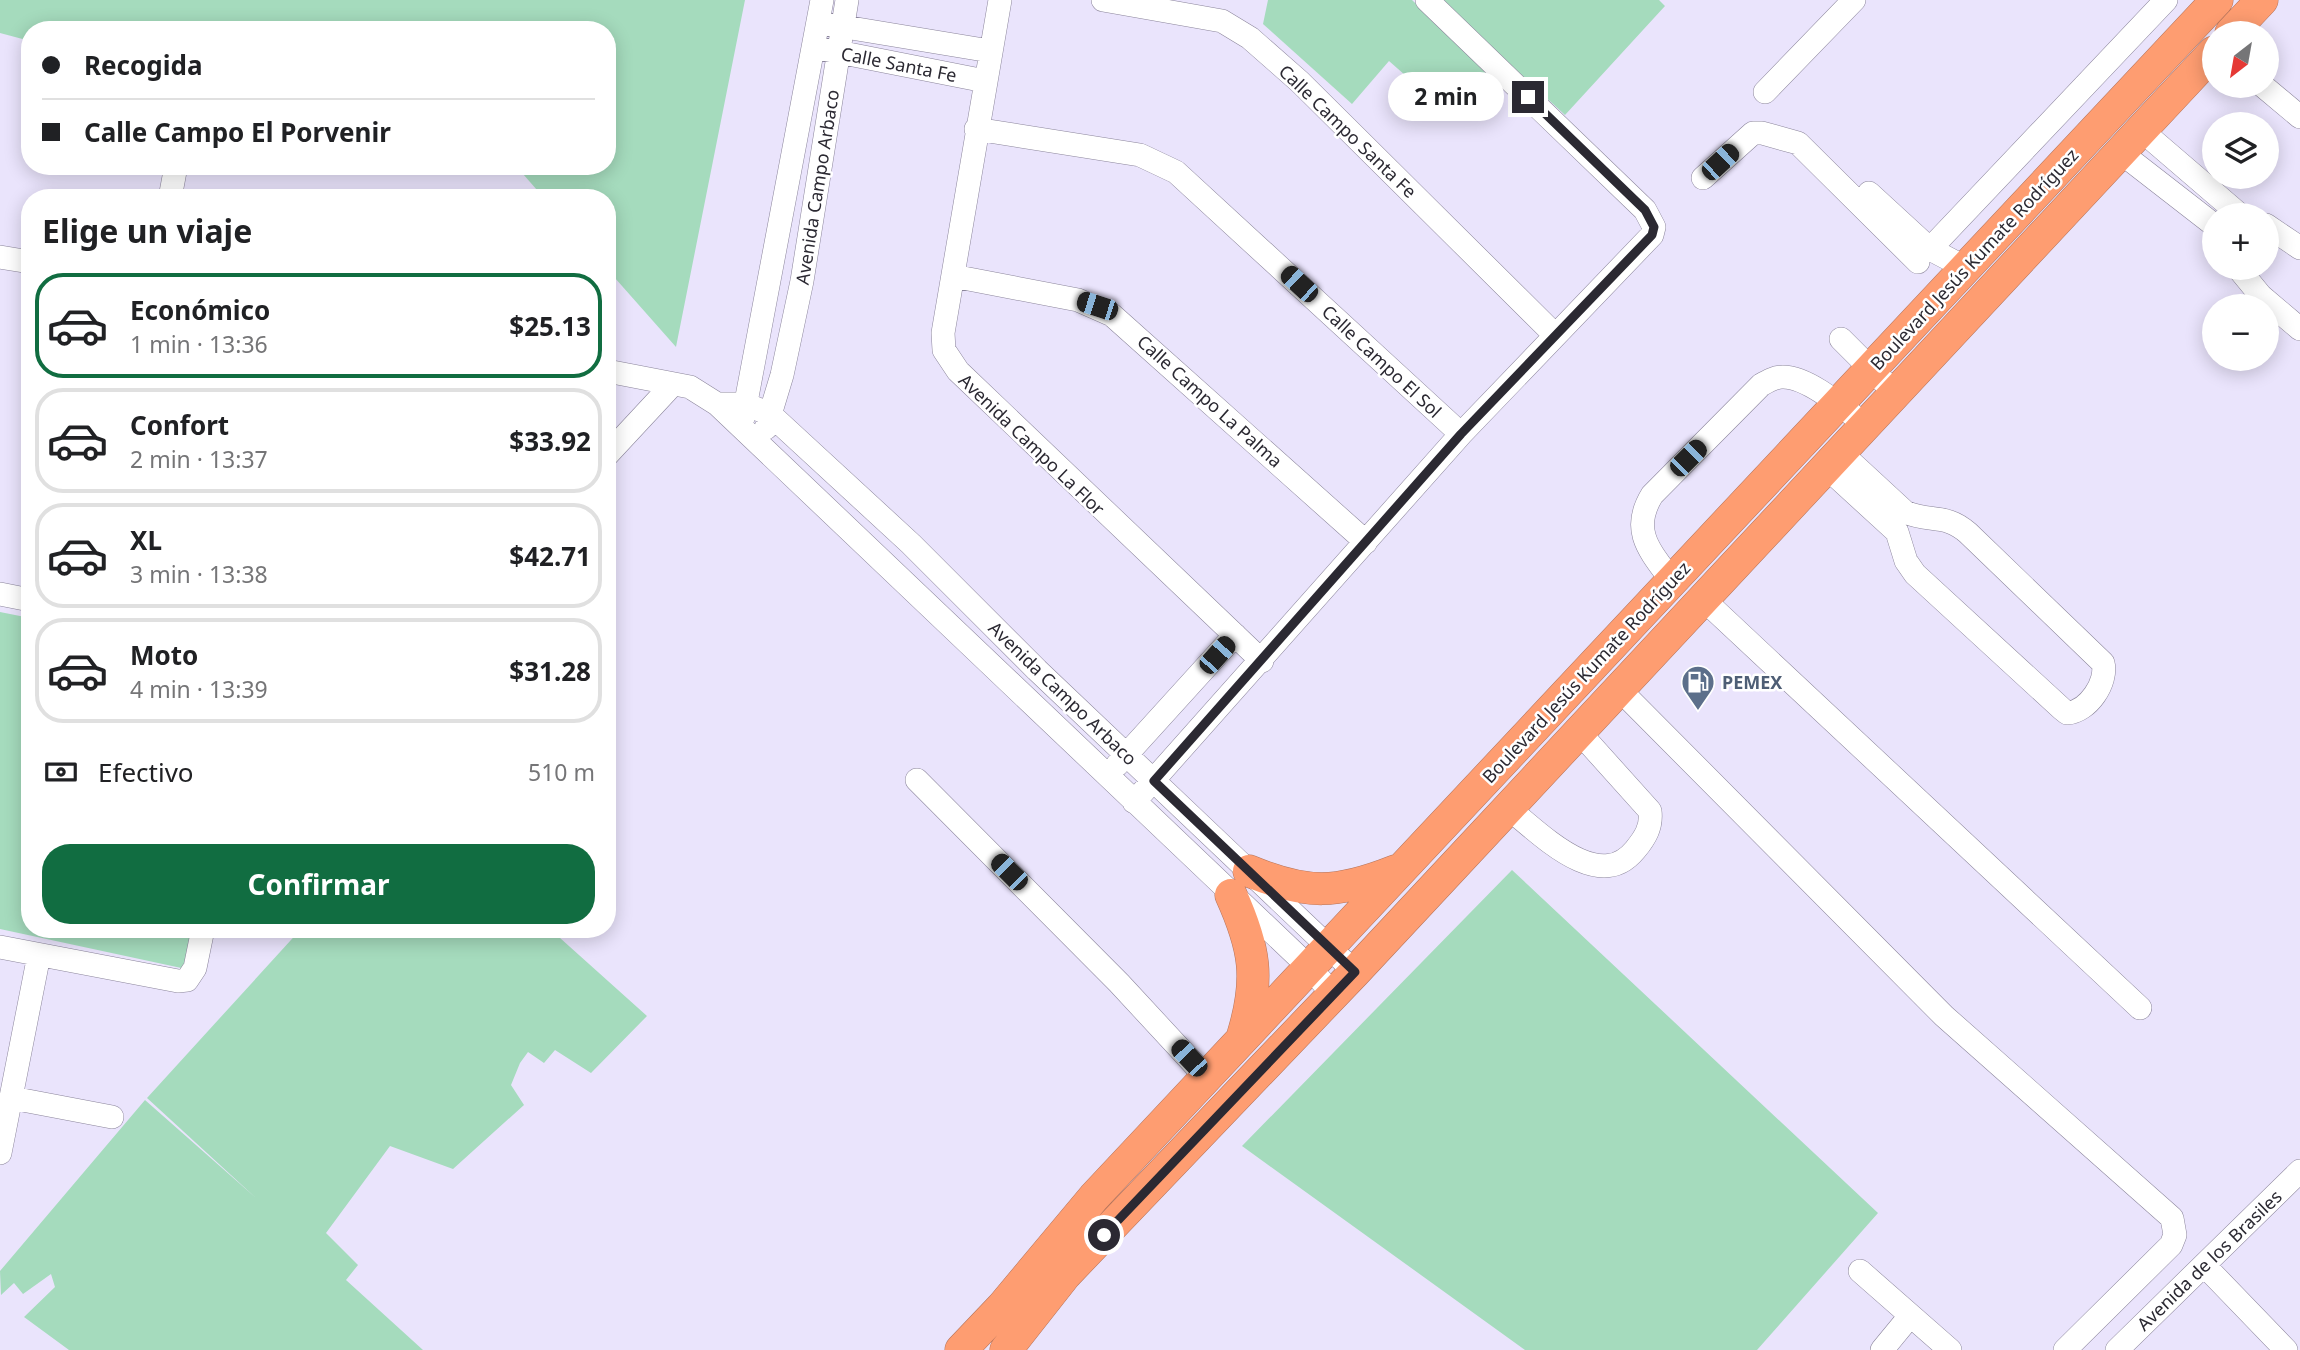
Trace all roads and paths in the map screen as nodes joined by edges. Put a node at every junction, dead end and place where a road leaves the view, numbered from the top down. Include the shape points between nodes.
1 (847, 0) edge
2 (1000, 0) edge
3 (1103, 0) edge
4 (1427, 0) edge
5 (1854, 0) edge
6 (2166, 0) edge
7 (2217, 0) edge
8 (2262, 0) edge
9 (820, 11) edge
10 (2242, 21) edge
11 (842, 27) junction
12 (813, 47) junction
13 (990, 51) junction
14 (838, 53) junction
15 (2202, 65) edge
16 (985, 81) junction
17 (1765, 92) dead end
18 (2078, 94) junction
19 (2277, 98) edge
20 (2300, 117) edge
21 (2105, 120) junction
22 (976, 129) junction
23 (2130, 141) junction
24 (1703, 178) dead end
25 (2222, 203) edge
26 (2202, 213) edge
27 (2279, 234) edge
28 (2300, 248) edge
29 (1924, 256) junction
30 (0, 257) edge
31 (21, 260) edge
32 (1966, 268) junction
33 (953, 276) junction
34 (2248, 280) edge
35 (2300, 329) edge
36 (1555, 335) junction
37 (1841, 340) dead end
38 (1871, 368) junction
39 (616, 373) edge
40 (673, 384) junction
41 (1895, 393) junction
42 (717, 404) junction
43 (746, 404) junction
44 (1838, 404) junction
45 (771, 415) junction
46 (1865, 425) junction
47 (741, 428) junction
48 (1461, 434) junction
49 (760, 444) junction
50 (616, 445) edge
51 (1833, 460) junction
52 (1929, 518) junction
53 (1366, 542) junction
54 (1903, 547) junction
55 (1672, 581) junction
56 (0, 594) edge
57 (21, 598) edge
58 (1703, 599) junction
59 (1235, 635) junction
60 (1262, 661) junction
61 (1619, 689) junction
62 (1579, 732) junction
63 (1127, 755) junction
64 (1106, 777) junction
65 (917, 780) dead end
66 (1154, 781) junction
67 (1134, 802) junction
68 (1508, 808) junction
69 (1403, 867) junction
70 (1240, 883) junction
71 (201, 938) edge
72 (0, 947) edge
73 (39, 955) junction
74 (1319, 956) junction
75 (1355, 972) junction
76 (1333, 994) junction
77 (2140, 1008) dead end
78 (1242, 1038) junction
79 (1206, 1077) junction
80 (12, 1098) junction
81 (112, 1117) dead end
82 (0, 1153) edge
83 (2300, 1171) edge
84 (2204, 1265) junction
85 (1860, 1271) dead end
86 (1910, 1316) junction
87 (961, 1350) edge
88 (1006, 1350) edge
89 (1882, 1350) edge
90 (1950, 1350) edge
91 (2065, 1350) edge
92 (2117, 1350) edge
93 (2286, 1350) edge

1 - 11 street, Avenida Campo Arbaco
2 - 13 street, Avenida Campo La Flor
3 - 36 street, Calle Campo Santa Fe via 1222,21 1237,29 1300,82
4 - 36 street via 1645,210 1654,227 1648,241
5 - 17 street
6 - 18 street
7 - 21 highway, Boulevard Jesús Kumate Rodríguez
8 - 10 highway
9 - 11 street, Calle Santa Fe
9 - 12 street, Avenida Campo Arbaco
11 - 13 street, Calle Santa Fe
11 - 14 street, Avenida Campo Arbaco
12 - 14 street, Calle Santa Fe
12 - 43 street, Avenida Campo Arbaco
13 - 16 street, Avenida Campo La Flor
14 - 16 street, Calle Santa Fe
14 - 45 street, Avenida Campo Arbaco via 802,281
15 - 23 highway, Boulevard Jesús Kumate Rodríguez
16 - 22 street, Avenida Campo La Flor
18 - 21 street
18 - 29 street
19 - 20 street
21 - 32 highway, Boulevard Jesús Kumate Rodríguez
22 - 33 street, Avenida Campo La Flor
22 - 48 street, Calle Campo El Sol via 1140,155 1176,172
23 - 25 street
23 - 26 street
23 - 41 highway, Boulevard Jesús Kumate Rodríguez
24 - 29 street via 1753,133 1798,143 1806,138
27 - 28 street
29 - 32 street
30 - 31 street
32 - 38 highway, Boulevard Jesús Kumate Rodríguez
33 - 53 street, Calle Campo La Palma via 1079,300 1112,315
33 - 59 street, Avenida Campo La Flor via 943,333 951,364
34 - 35 street
36 - 48 street
37 - 38 street
38 - 41 street
38 - 44 highway, Boulevard Jesús Kumate Rodríguez
39 - 40 street
40 - 42 street via 690,387
40 - 50 street
41 - 46 highway, Boulevard Jesús Kumate Rodríguez
42 - 43 street
42 - 47 street
43 - 45 street, Avenida Campo Arbaco
43 - 47 street, Avenida Campo Arbaco
44 - 46 street
44 - 55 highway, Boulevard Jesús Kumate Rodríguez
44 - 55 street via 1796,379 1771,379 1652,495 1640,519 1641,531
45 - 49 street, Avenida Campo Arbaco
45 - 63 street, Avenida Campo Arbaco
46 - 51 highway, Boulevard Jesús Kumate Rodríguez
47 - 49 street, Avenida Campo Arbaco
48 - 53 street
49 - 64 street, Avenida Campo Arbaco
51 - 52 street via 1905,512
51 - 54 street via 1897,532
51 - 58 highway, Boulevard Jesús Kumate Rodríguez
52 - 54 street
52 - 54 street via 1958,524 2096,656 2105,670 2097,692 2077,711 2067,713 1915,574
53 - 60 street
55 - 69 highway, Boulevard Jesús Kumate Rodríguez
56 - 57 street
58 - 61 highway, Boulevard Jesús Kumate Rodríguez
58 - 77 street
59 - 60 street, Avenida Campo La Flor
59 - 63 street
60 - 66 street
61 - 62 highway, Boulevard Jesús Kumate Rodríguez
61 - 91 street via 1924,998 2172,1218 2175,1235 2171,1245
62 - 68 highway, Boulevard Jesús Kumate Rodríguez
62 - 68 street via 1650,811 1649,830 1634,851 1608,867 1587,864
63 - 64 street
63 - 66 street, Avenida Campo Arbaco
64 - 67 street, Avenida Campo Arbaco
65 - 79 street
66 - 67 street
66 - 70 street, Avenida Campo Arbaco
67 - 70 street, Avenida Campo Arbaco
68 - 75 highway, Boulevard Jesús Kumate Rodríguez
69 - 70 highway via 1357,886 1314,890
69 - 74 highway, Boulevard Jesús Kumate Rodríguez
70 - 74 street, Avenida Campo Arbaco
70 - 78 highway via 1255,974 1254,1001
71 - 73 street via 191,976 178,981
72 - 73 street
73 - 80 street
74 - 75 street, Avenida Campo Arbaco
74 - 76 street, Avenida Campo Arbaco
74 - 78 highway, Boulevard Jesús Kumate Rodríguez
75 - 76 highway, Boulevard Jesús Kumate Rodríguez
76 - 88 highway, Boulevard Jesús Kumate Rodríguez via 1065,1275
78 - 79 highway, Boulevard Jesús Kumate Rodríguez
79 - 87 highway, Boulevard Jesús Kumate Rodríguez
80 - 81 street
80 - 82 street
83 - 84 street, Avenida de los Brasiles
84 - 92 street, Avenida de los Brasiles
84 - 93 street
85 - 86 street
86 - 89 street
86 - 90 street

